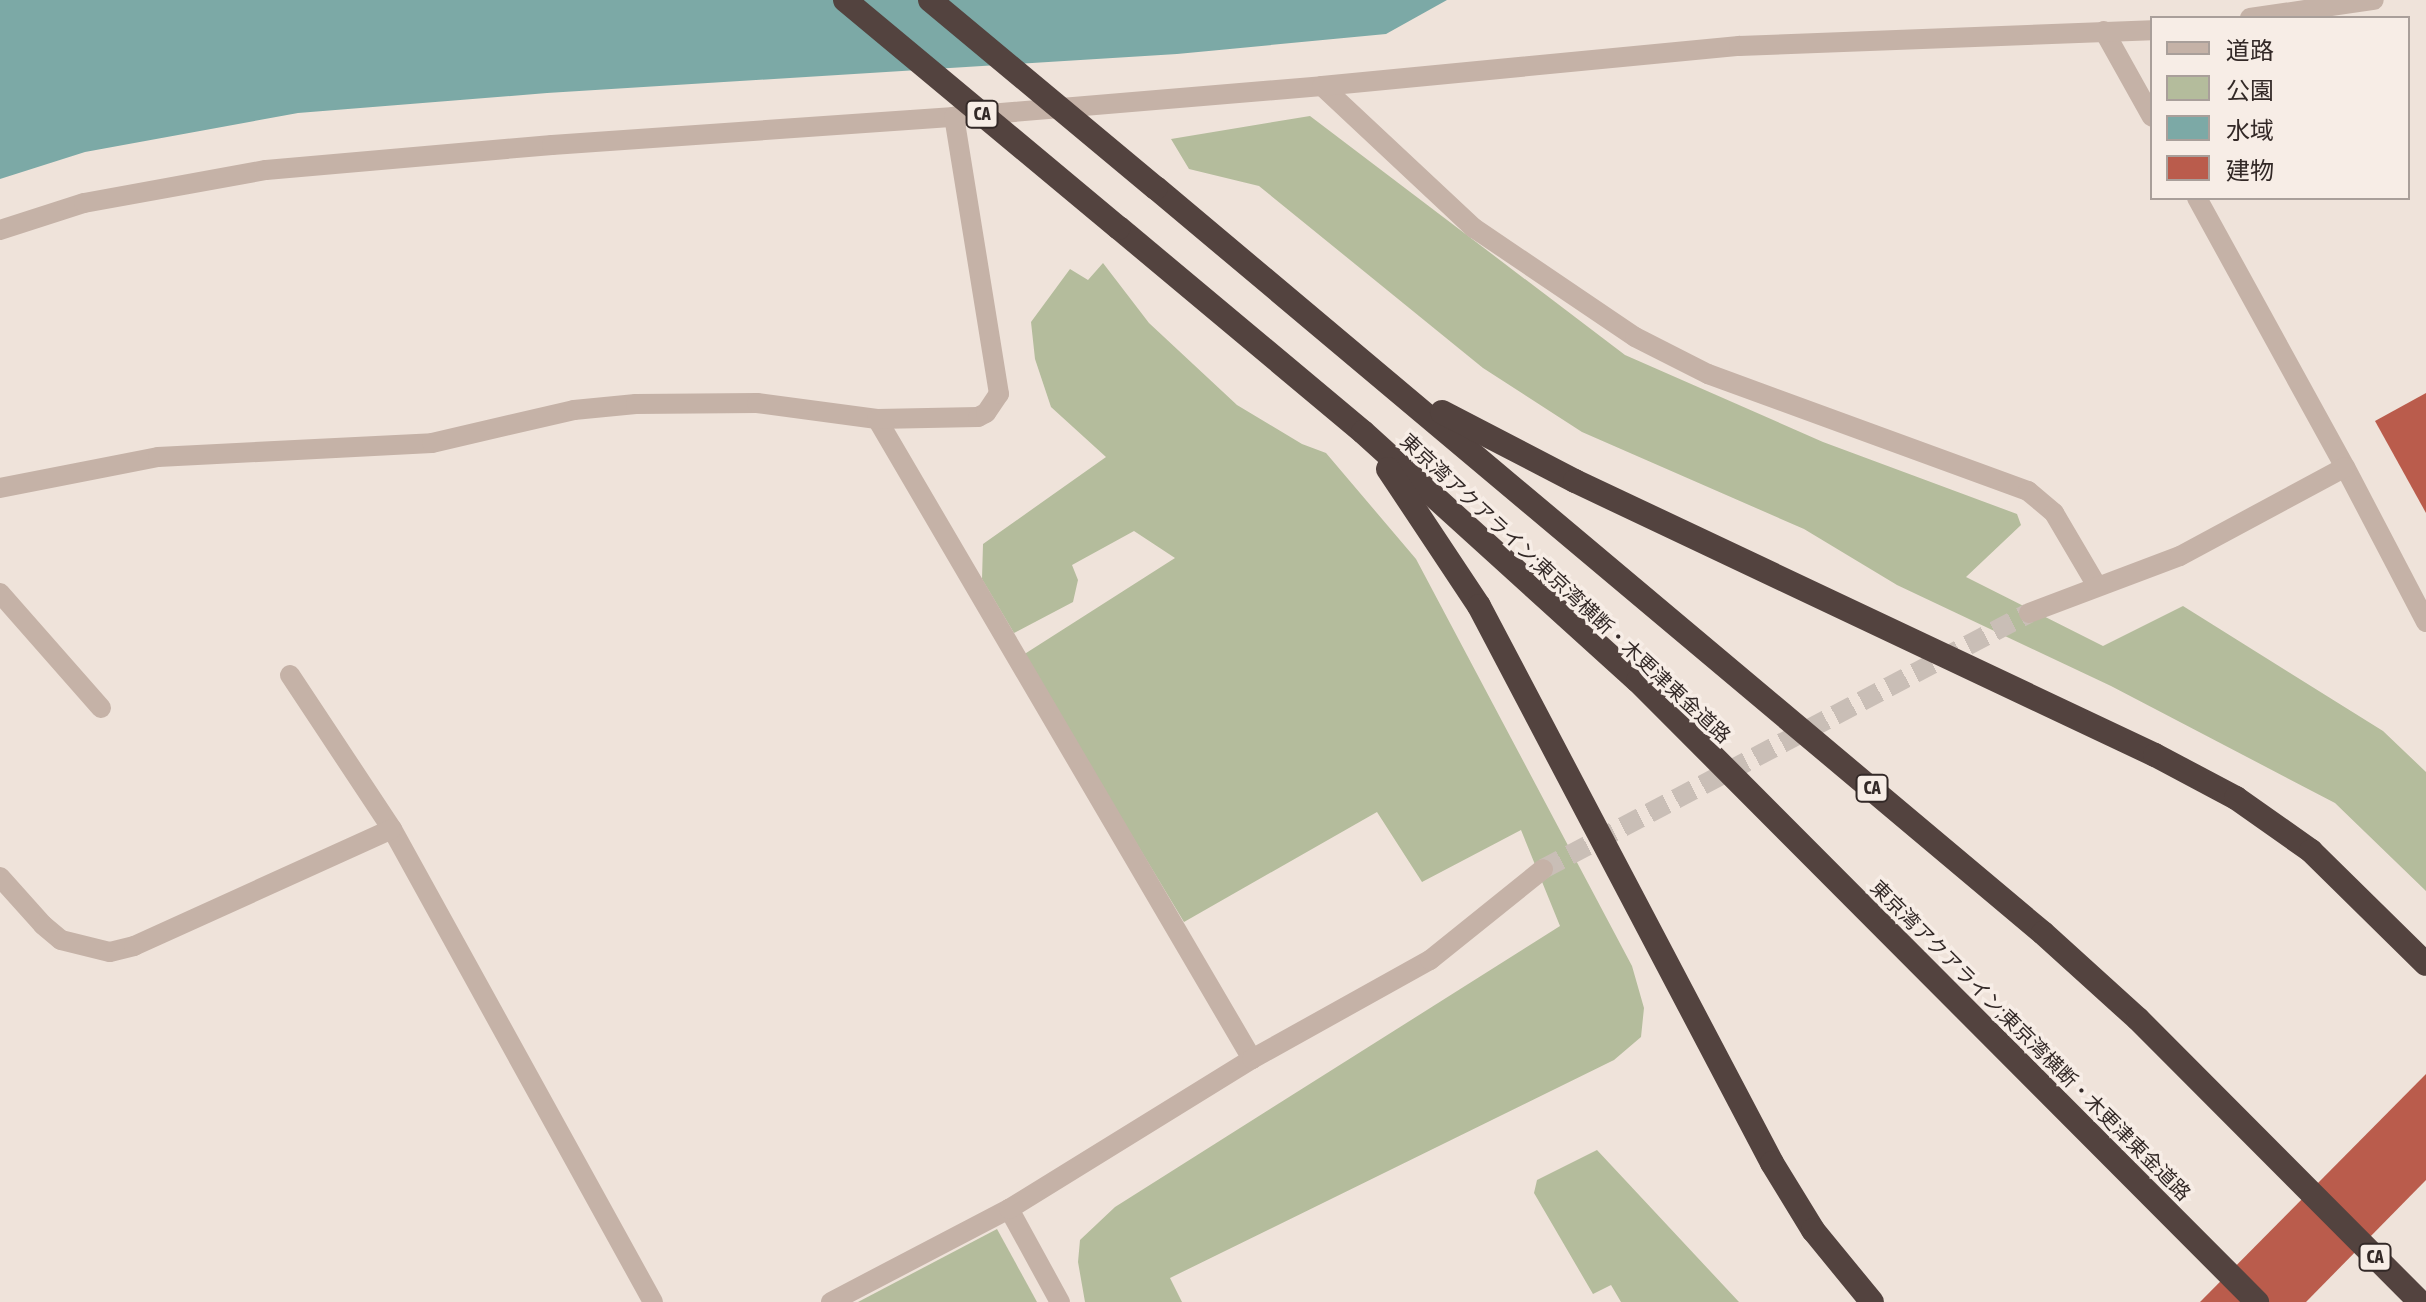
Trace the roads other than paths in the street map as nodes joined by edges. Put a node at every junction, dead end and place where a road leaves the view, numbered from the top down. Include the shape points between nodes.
1 (845, 0) edge
2 (930, 0) edge
3 (2374, 0) edge
4 (2264, 16) edge
5 (2150, 30) edge
6 (2104, 31) junction
7 (1322, 86) junction
8 (2150, 113) edge
9 (954, 117) junction
10 (2198, 200) edge
11 (0, 230) edge
12 (1395, 386) junction
13 (877, 419) junction
14 (1363, 432) junction
15 (2345, 467) junction
16 (0, 488) edge
17 (2097, 586) junction
18 (0, 593) edge
19 (2029, 613) tunnel mouth
20 (2425, 619) edge
21 (290, 675) dead end
22 (101, 708) dead end
23 (392, 829) junction
24 (1543, 869) tunnel mouth
25 (0, 877) edge
26 (2426, 964) edge
27 (1252, 1059) junction
28 (1009, 1209) junction
29 (2252, 1296) edge
30 (653, 1302) edge
31 (831, 1302) edge
32 (1060, 1302) edge
33 (1872, 1302) edge
34 (2420, 1302) edge

1 - 14 highway, 東京湾アクアライン;東京湾横断・木更津東金道路 / CA, bridge
2 - 12 highway, 東京湾アクアライン;東京湾横断・木更津東金道路 / CA, bridge
3 - 4 street
5 - 6 street
6 - 7 street via 1739,46
6 - 8 street
7 - 9 street
7 - 17 street via 1474,228 1635,337 1708,374 2028,491 2054,513
9 - 11 street via 266,170 84,203
9 - 13 street via 999,394 978,417
10 - 15 street
12 - 26 highway, CA via 1575,481 2236,798 2311,851
12 - 34 highway, 東京湾アクアライン;東京湾横断・木更津東金道路 / CA via 2043,933 2138,1019
13 - 16 street via 757,403 636,404 574,410 432,443 158,457
13 - 27 street
14 - 29 highway, 東京湾アクアライン;東京湾横断・木更津東金道路 / CA via 1638,681
14 - 33 highway, CA via 1479,606 1772,1163 1813,1230
15 - 17 street via 2180,556
15 - 20 street
17 - 19 street
18 - 22 street
21 - 23 street
23 - 25 street via 134,946 110,952 61,940
23 - 30 street
24 - 27 street via 1430,960
27 - 28 street
28 - 31 street
28 - 32 street

